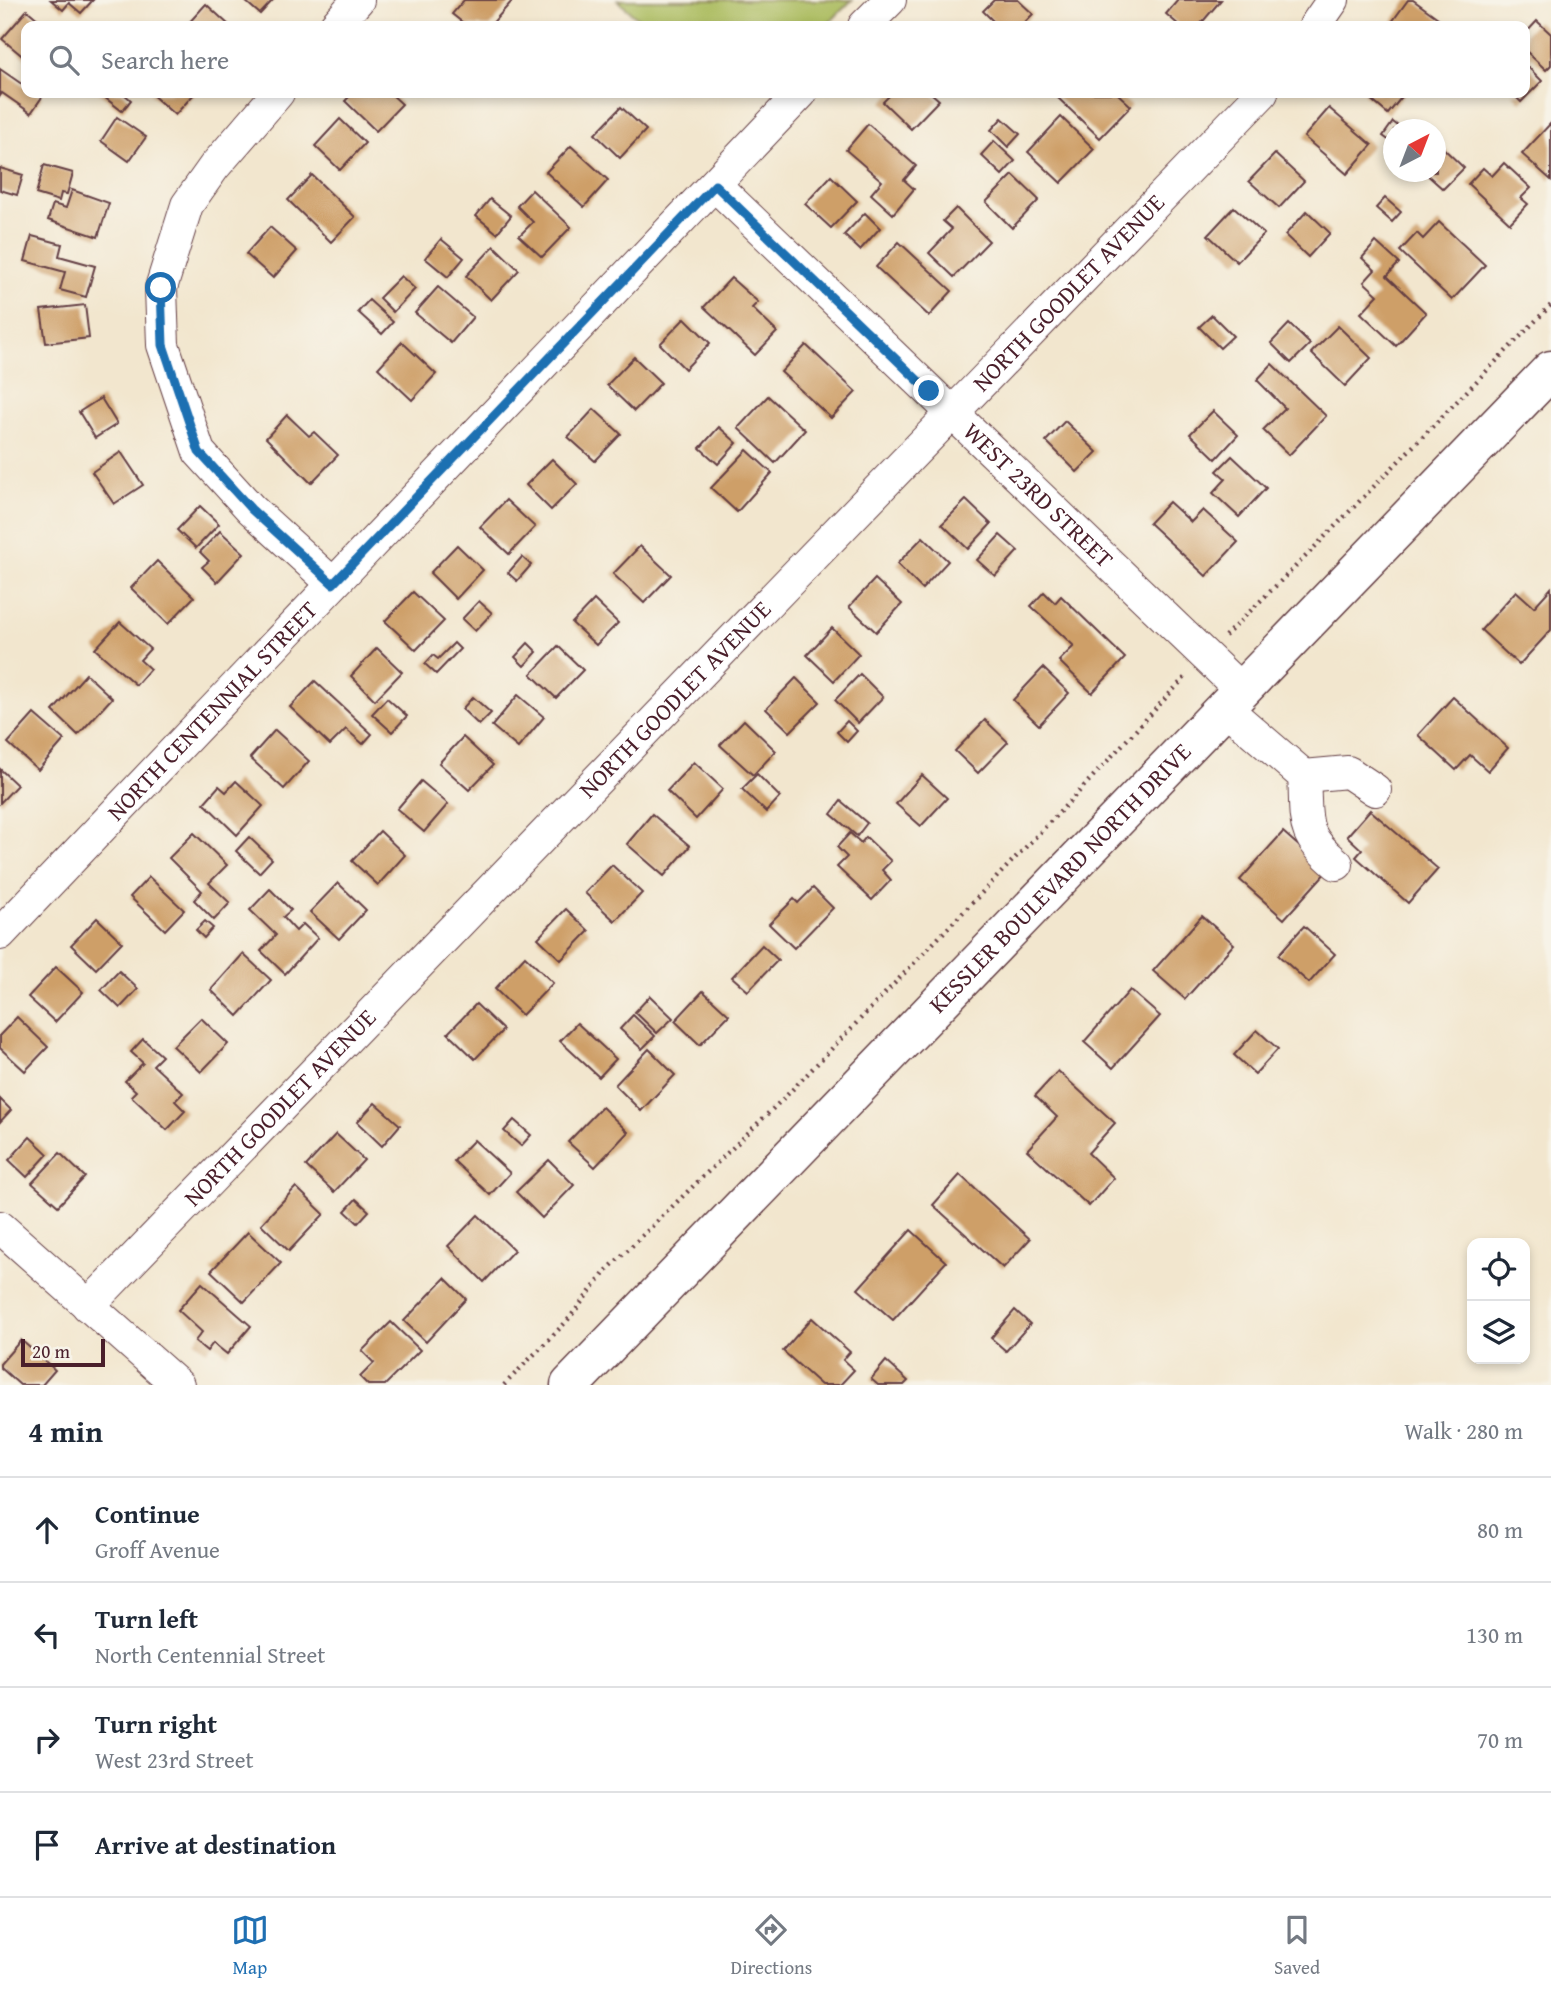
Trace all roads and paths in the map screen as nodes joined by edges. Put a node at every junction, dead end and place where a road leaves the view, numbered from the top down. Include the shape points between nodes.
1 (358, 0) edge
2 (890, 0) edge
3 (1333, 0) edge
4 (339, 21) edge
5 (869, 21) edge
6 (1318, 21) edge
7 (274, 98) edge
8 (795, 98) edge
9 (1257, 98) edge
10 (715, 185) junction
11 (1551, 305) edge
12 (1551, 370) edge
13 (951, 412) junction
14 (333, 584) junction
15 (1205, 656) junction
16 (1233, 699) junction
17 (1304, 775) junction
18 (1375, 790) dead end
19 (1337, 864) dead end
20 (0, 934) edge
21 (0, 1227) edge
22 (88, 1306) junction
23 (178, 1385) edge
24 (504, 1385) edge
25 (570, 1385) edge

1 - 4 street
2 - 5 street
3 - 6 street
7 - 14 street via 187,205 161,288 163,345 199,452 251,509
8 - 10 street, NORTH CENTENNIAL STREET
9 - 13 street, NORTH GOODLET AVENUE
10 - 13 street, WEST 23RD STREET
10 - 14 street, NORTH CENTENNIAL STREET
11 - 15 path
12 - 16 main road, KESSLER BOULEVARD NORTH DRIVE
13 - 15 street, WEST 23RD STREET
13 - 22 street, NORTH GOODLET AVENUE
14 - 20 street, NORTH CENTENNIAL STREET
15 - 16 street, WEST 23RD STREET
15 - 24 path via 789,1093 607,1271 567,1321
16 - 17 street, WEST 23RD STREET
16 - 25 main road, KESSLER BOULEVARD NORTH DRIVE
17 - 18 street via 1348,772
17 - 19 street via 1305,822 1318,849
21 - 22 street
22 - 23 street

